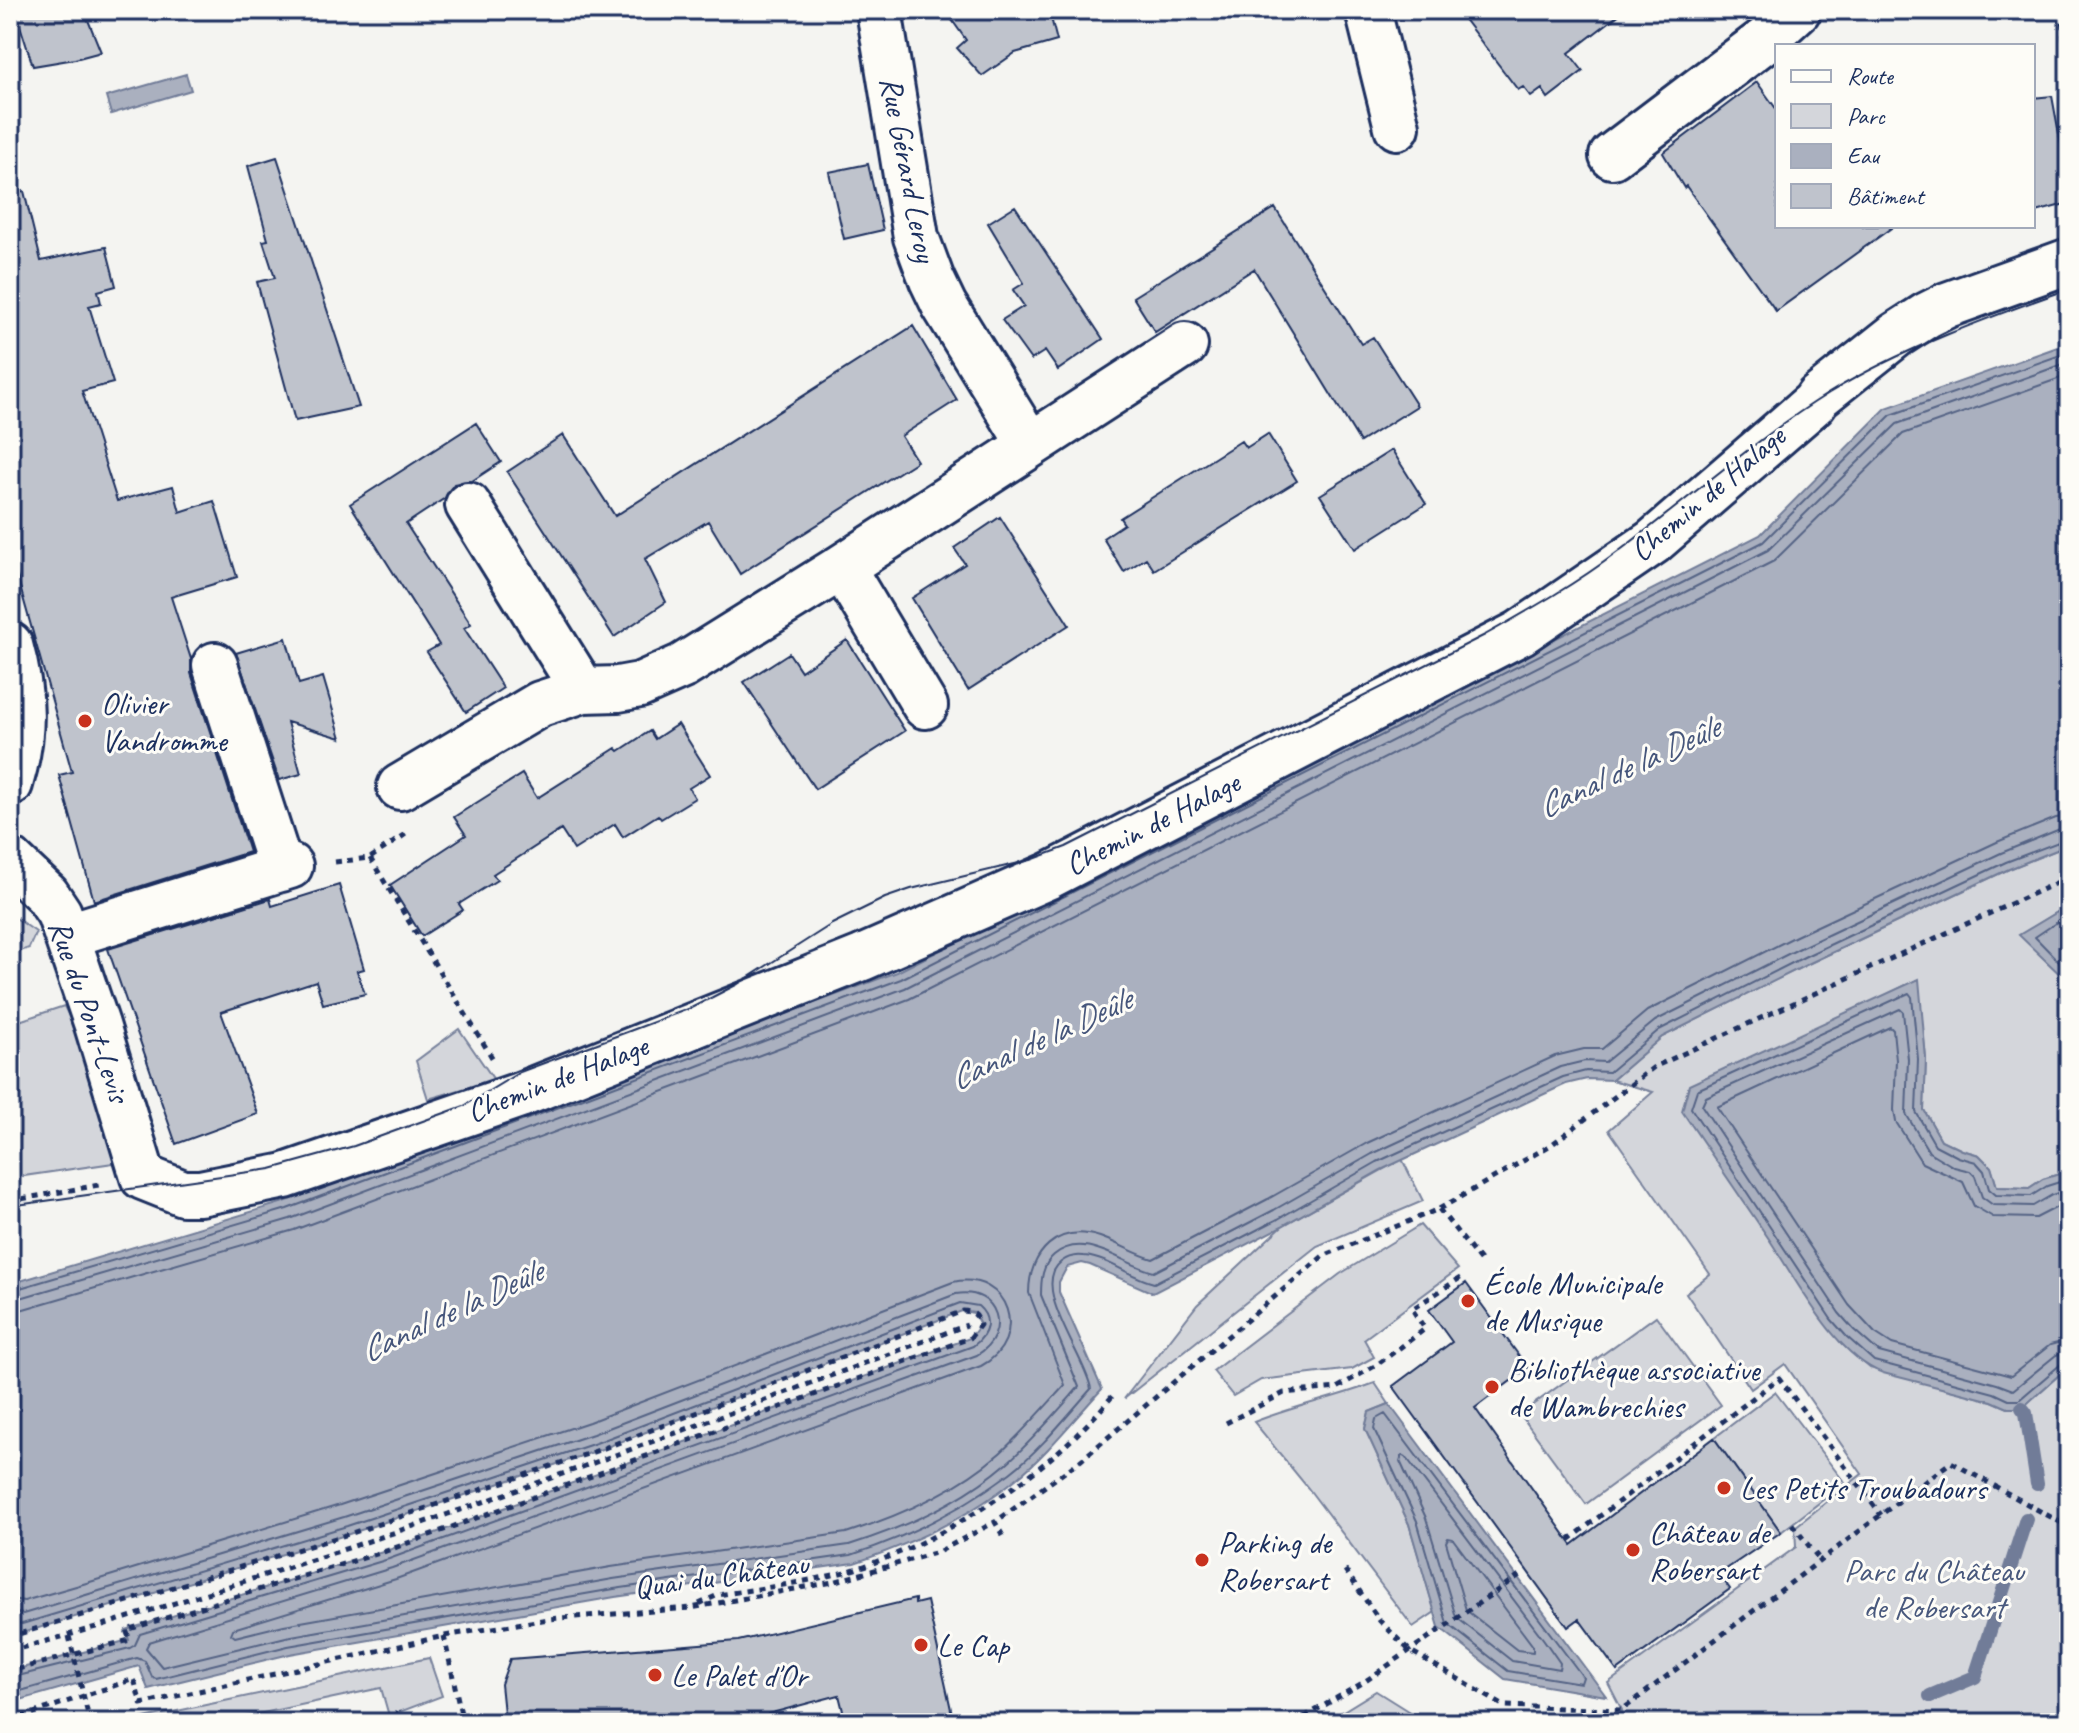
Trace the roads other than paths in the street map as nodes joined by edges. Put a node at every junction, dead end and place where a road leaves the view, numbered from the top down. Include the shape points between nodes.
1 (879, 10) edge
2 (1368, 10) edge
3 (1798, 10) edge
4 (1397, 127) dead end
5 (1612, 156) dead end
6 (2069, 261) edge
7 (1185, 345) dead end
8 (1030, 445) junction
9 (468, 505) dead end
10 (842, 567) junction
11 (10, 645) edge
12 (215, 665) dead end
13 (583, 690) junction
14 (925, 706) dead end
15 (10, 784) edge
16 (400, 787) road end
17 (10, 860) edge
18 (69, 935) junction
19 (143, 1177) joint

1 - 8 street, Rue Gérard Leroy via 916,237 944,305
2 - 4 street
3 - 5 street
6 - 19 street, Chemin de Halage via 1947,305 1896,335 1653,542 1520,633 1049,876 862,958 520,1095 285,1176 200,1193 183,1193
7 - 8 street
8 - 10 street
9 - 13 street
10 - 13 street via 664,677 618,689
10 - 14 street
11 - 15 street via 22,731
12 - 18 street via 286,868
13 - 16 street via 540,704
17 - 18 street, Rue du Pont-Levis via 47,895
18 - 19 street, Rue du Pont-Levis

